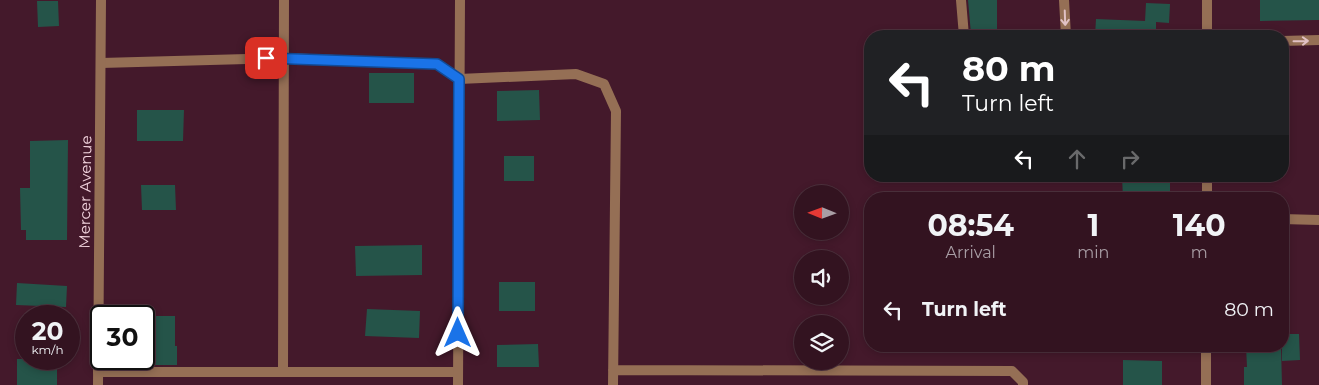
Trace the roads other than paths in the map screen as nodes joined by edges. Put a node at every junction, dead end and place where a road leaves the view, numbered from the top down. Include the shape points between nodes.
1 (101, 0) edge
2 (284, 0) edge
3 (460, 0) edge
4 (961, 0) edge
5 (1064, 0) edge
6 (1207, 0) edge
7 (964, 30) edge
8 (1066, 30) edge
9 (1207, 30) edge
10 (1319, 40) edge
11 (1289, 41) edge
12 (284, 58) junction
13 (101, 63) junction
14 (459, 79) junction
15 (1289, 219) edge
16 (1319, 220) edge
17 (1206, 352) edge
18 (613, 370) junction
19 (98, 372) junction
20 (283, 372) junction
21 (458, 372) junction
22 (98, 385) edge
23 (458, 385) edge
24 (613, 385) edge
25 (1023, 385) edge
26 (1206, 385) edge

1 - 13 street, Mercer Avenue
2 - 12 street
3 - 14 street
4 - 7 street
5 -> 8 street
6 - 9 street
11 -> 10 street
12 - 13 street
12 - 14 street via 437,64
12 - 20 street
13 - 19 street, Mercer Avenue
14 - 18 street via 576,74 604,84 616,111
14 - 21 street
15 - 16 street
17 - 26 street
18 - 24 street
18 - 25 street via 1012,371
19 - 20 street
19 - 22 street, Mercer Avenue
20 - 21 street
21 - 23 street

